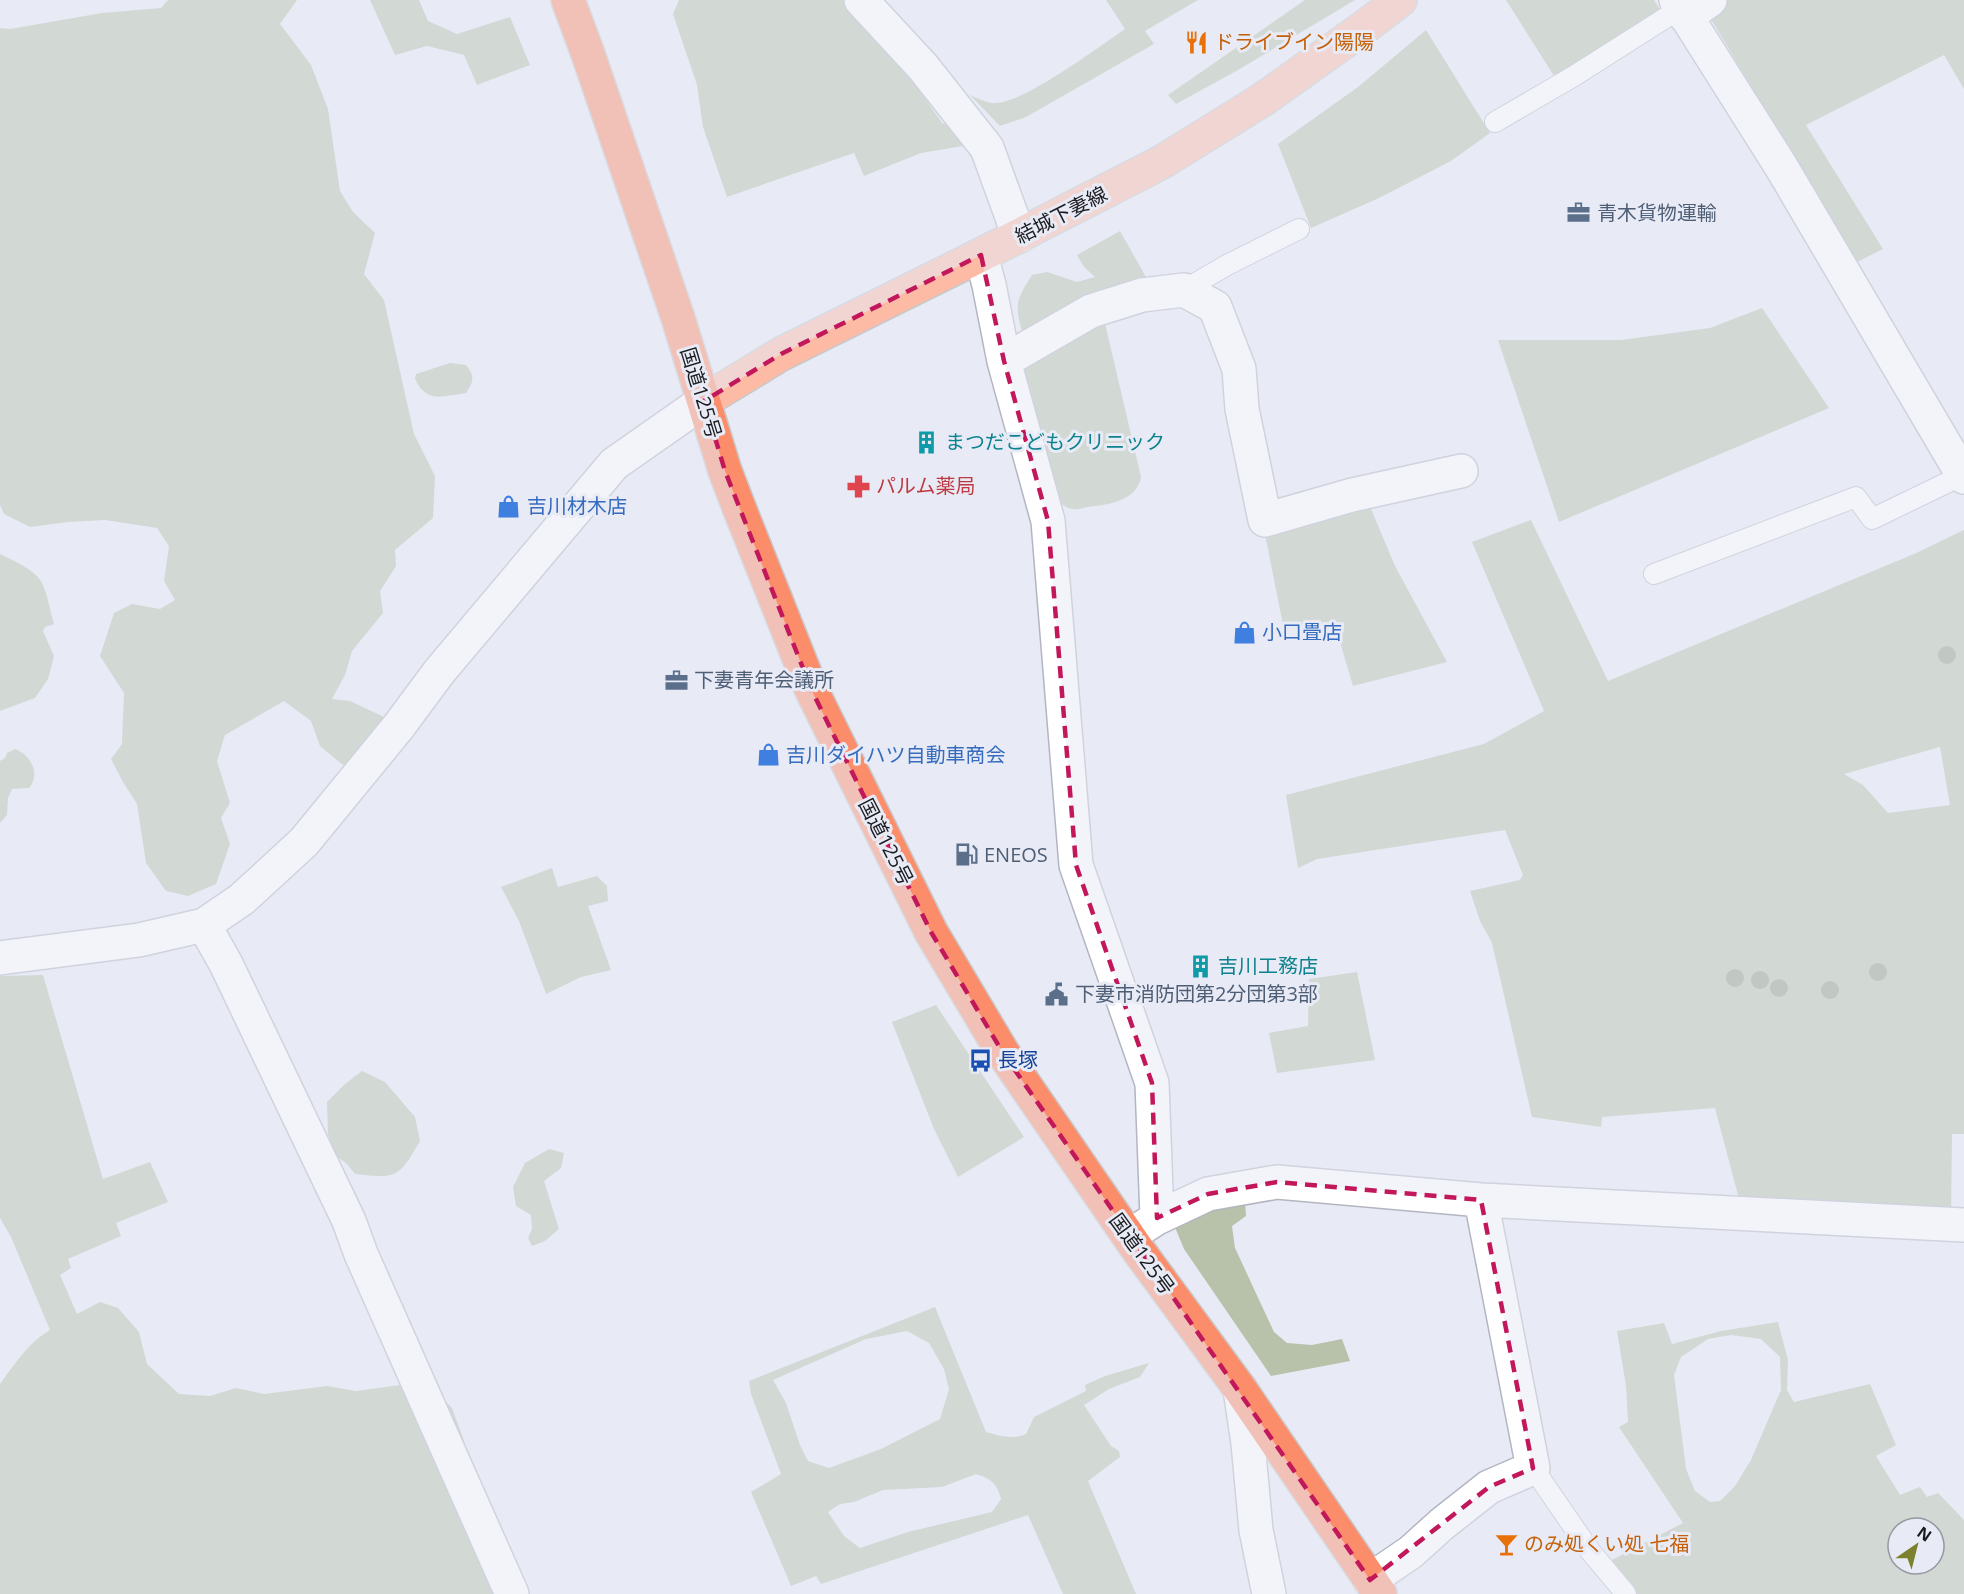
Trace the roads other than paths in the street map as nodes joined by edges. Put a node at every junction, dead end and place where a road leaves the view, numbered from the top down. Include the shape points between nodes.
1 (568, 0) edge
2 (861, 0) edge
3 (1400, 0) edge
4 (1688, 6) edge
5 (1495, 122) dead end
6 (1299, 229) dead end
7 (1019, 236) junction
8 (981, 255) junction
9 (1184, 290) junction
10 (1004, 361) junction
11 (704, 401) junction
12 (1461, 471) dead end
13 (1963, 476) edge
14 (1654, 574) dead end
15 (204, 925) junction
16 (0, 958) edge
17 (1481, 1200) junction
18 (1157, 1218) junction
19 (1964, 1225) edge
20 (1129, 1237) junction
21 (1240, 1389) junction
22 (1533, 1468) junction
23 (1375, 1587) edge
24 (512, 1594) edge
25 (1269, 1594) edge
26 (1626, 1594) edge

1 - 11 highway, 国道125号
2 - 7 street via 923,67 987,148
3 - 7 main road, 結城下妻線 via 1262,100 1162,162
4 - 5 lane
4 - 13 street
6 - 9 lane
7 - 8 main road, 結城下妻線
8 - 10 street
8 - 11 main road, 結城下妻線 via 781,354
9 - 10 street via 1142,295 1091,311
9 - 12 street via 1215,308 1239,369 1242,409 1265,520 1352,495
10 - 18 street via 1048,521 1076,865 1152,1083
11 - 15 street via 614,464 439,672 304,842 242,899
11 - 20 highway, 国道125号 via 725,471 812,692 921,912 1003,1053
13 - 14 lane via 1872,519 1856,497
15 - 16 street via 139,940
15 - 24 street via 349,1221
17 - 18 street via 1277,1182 1208,1194
17 - 19 street
17 - 22 street
18 - 20 street
20 - 21 highway, 国道125号
21 - 23 highway, 国道125号
21 - 25 street via 1256,1530
22 - 23 street via 1489,1487 1442,1524
22 - 26 lane via 1590,1551

